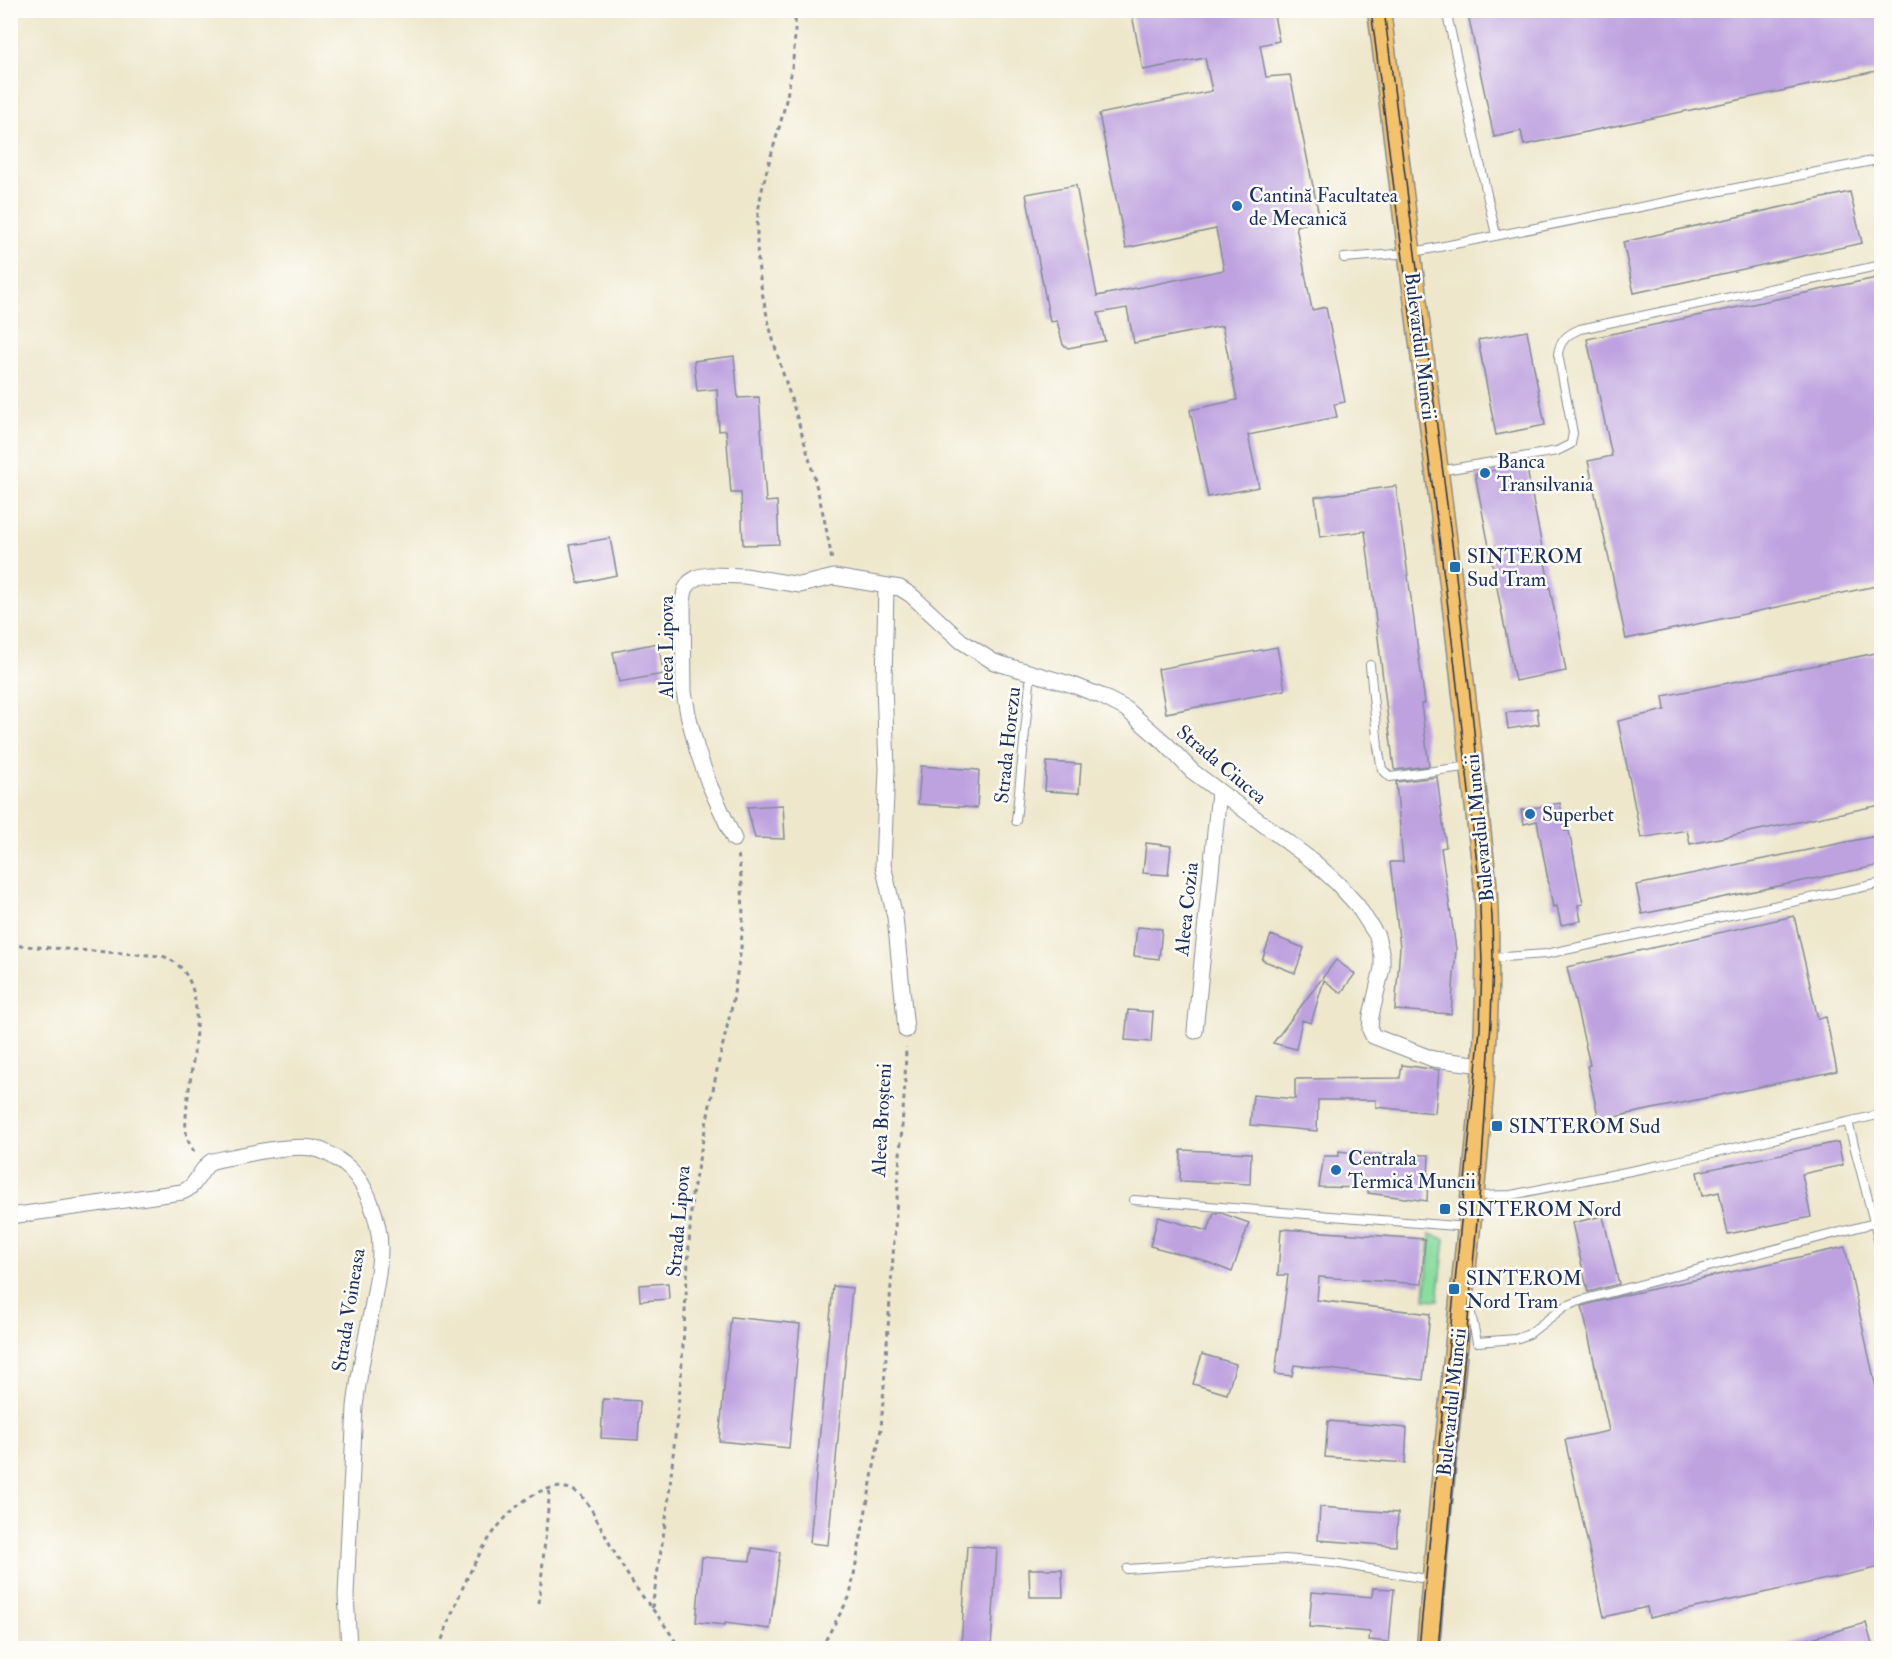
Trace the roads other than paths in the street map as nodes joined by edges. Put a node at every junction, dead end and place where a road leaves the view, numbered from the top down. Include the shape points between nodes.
1 (1379, 10) edge
2 (1446, 10) edge
3 (1881, 159) edge
4 (1496, 235) junction
5 (1409, 253) junction
6 (1344, 258) dead end
7 (1881, 265) edge
8 (1437, 472) junction
9 (828, 579) joint
10 (886, 586) junction
11 (1370, 665) dead end
12 (1031, 673) junction
13 (1473, 765) junction
14 (1219, 792) junction
15 (1016, 821) dead end
16 (734, 839) road end
17 (1881, 883) edge
18 (1489, 958) junction
19 (906, 1030) road end
20 (1195, 1031) dead end
21 (1483, 1065) junction
22 (1881, 1114) edge
23 (1848, 1122) junction
24 (1469, 1195) junction
25 (1134, 1200) dead end
26 (10, 1216) edge
27 (1878, 1221) edge
28 (1470, 1228) junction
29 (1881, 1258) edge
30 (1461, 1302) junction
31 (1127, 1569) dead end
32 (1433, 1581) junction
33 (349, 1648) edge
34 (1428, 1648) edge

1 - 5 main road, Bulevardul Muncii
2 - 4 lane
3 - 4 lane
4 - 5 lane
5 - 6 lane
5 - 8 main road, Bulevardul Muncii
7 - 8 lane via 1580,329 1564,338 1558,354 1574,433 1571,444 1557,451
8 - 13 main road, Bulevardul Muncii
9 - 10 street, Strada Ciucea
9 - 16 street, Aleea Lipova via 800,585 709,575 690,582 685,590 683,668 688,714 709,784
10 - 12 street, Strada Ciucea via 911,595 976,652
10 - 19 street via 883,865 895,917
11 - 13 lane via 1382,770 1390,777
12 - 14 street, Strada Ciucea via 1073,685 1126,709
12 - 15 lane, Strada Horezu
13 - 18 main road, Bulevardul Muncii
14 - 20 street, Aleea Cozia
14 - 21 street, Strada Ciucea via 1314,862 1368,920 1382,956 1371,1016 1373,1036 1433,1059
17 - 18 lane via 1546,954
18 - 21 main road, Bulevardul Muncii
21 - 24 main road, Bulevardul Muncii
22 - 23 lane
23 - 24 lane via 1511,1196
23 - 27 lane
24 - 28 main road, Bulevardul Muncii
25 - 28 lane
26 - 33 street, Strada Voineasa via 183,1192 208,1164 294,1148 329,1153 360,1181 376,1220 380,1249 355,1407 346,1595
27 - 29 lane
27 - 30 lane via 1582,1300 1564,1307 1529,1334 1516,1339 1477,1342 1469,1302
28 - 30 main road, Bulevardul Muncii
30 - 32 main road, Bulevardul Muncii
31 - 32 lane via 1285,1559 1334,1563
32 - 34 main road, Bulevardul Muncii

